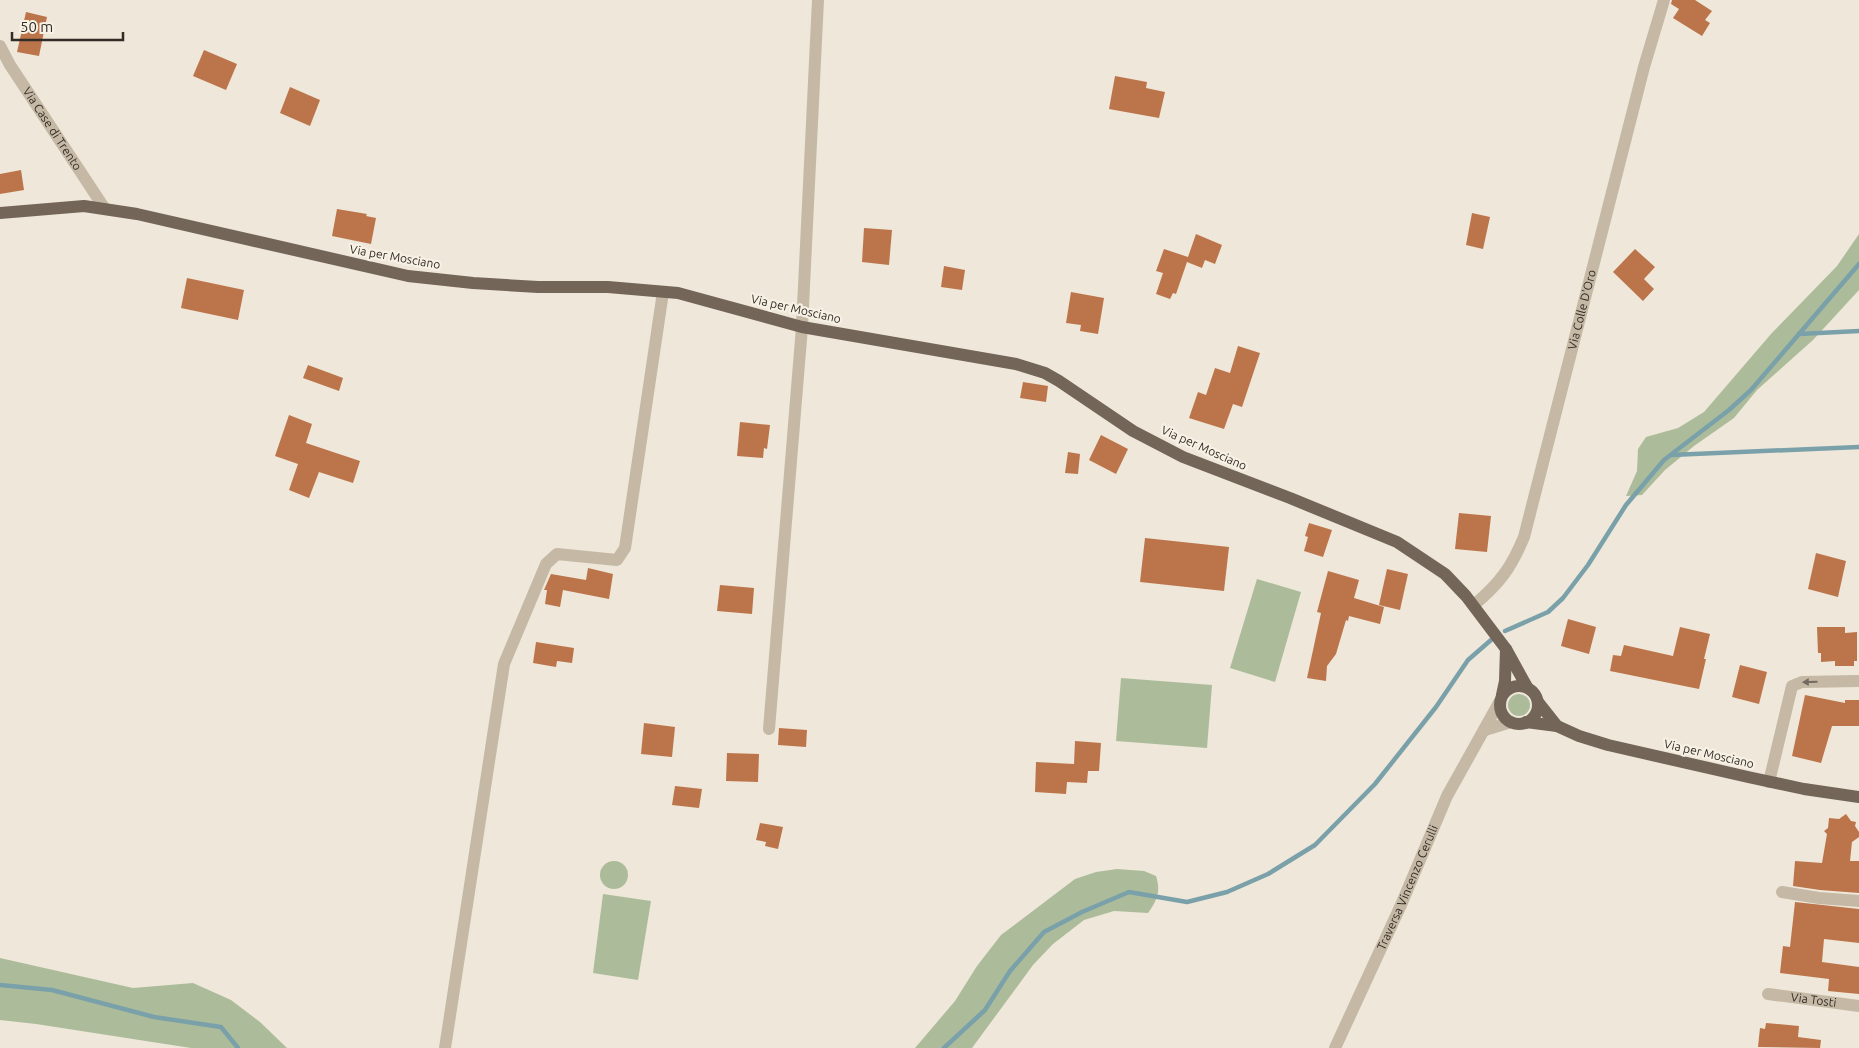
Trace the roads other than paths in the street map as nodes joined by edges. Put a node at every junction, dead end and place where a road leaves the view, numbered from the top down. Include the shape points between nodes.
1 (818, 0) edge
2 (1664, 0) edge
3 (0, 46) edge
4 (105, 209) junction
5 (0, 213) edge
6 (663, 292) junction
7 (802, 327) junction
8 (1474, 605) junction
9 (1506, 649) junction
10 (1859, 681) edge
11 (1528, 687) junction
12 (1501, 698) junction
13 (1538, 702) junction
14 (1511, 722) junction
15 (1526, 722) junction
16 (1557, 726) junction
17 (769, 729) dead end
18 (1485, 730) junction
19 (1769, 782) junction
20 (1859, 797) edge
21 (1782, 892) dead end
22 (1859, 901) edge
23 (1768, 994) dead end
24 (1859, 1006) edge
25 (445, 1048) edge
26 (1336, 1048) edge

1 - 7 street
2 - 8 street, Via Colle D'Oro via 1524,537 1505,573
3 - 4 street, Via Case di Trento
4 - 5 main road, Via per Mosciano via 84,206
4 - 6 main road, Via per Mosciano via 408,276 473,283 538,287 608,286
6 - 7 main road, Via per Mosciano via 678,293
6 - 25 street via 625,548 617,560 557,554 546,564 504,664
7 - 8 main road, Via per Mosciano via 1016,364 1045,373 1133,431 1183,457 1397,542 1445,574
7 - 17 street
8 - 9 main road, Via per Mosciano
9 - 11 main road, Via per Mosciano
9 - 12 main road
10 -> 19 street via 1802,682 1792,686
11 - 12 main road via 1516,685 1506,690
11 - 13 main road
12 - 14 main road via 1502,714
12 - 18 street, Traversa Vincenzo Cerulli
13 - 15 main road via 1534,717
13 - 16 main road, Via per Mosciano
14 - 15 main road
14 - 18 street
15 - 16 main road, Via per Mosciano
16 - 19 main road, Via per Mosciano via 1608,745
18 - 26 street, Traversa Vincenzo Cerulli via 1447,796
19 - 20 main road, Via per Mosciano
21 - 22 street
23 - 24 street, Via Tosti

